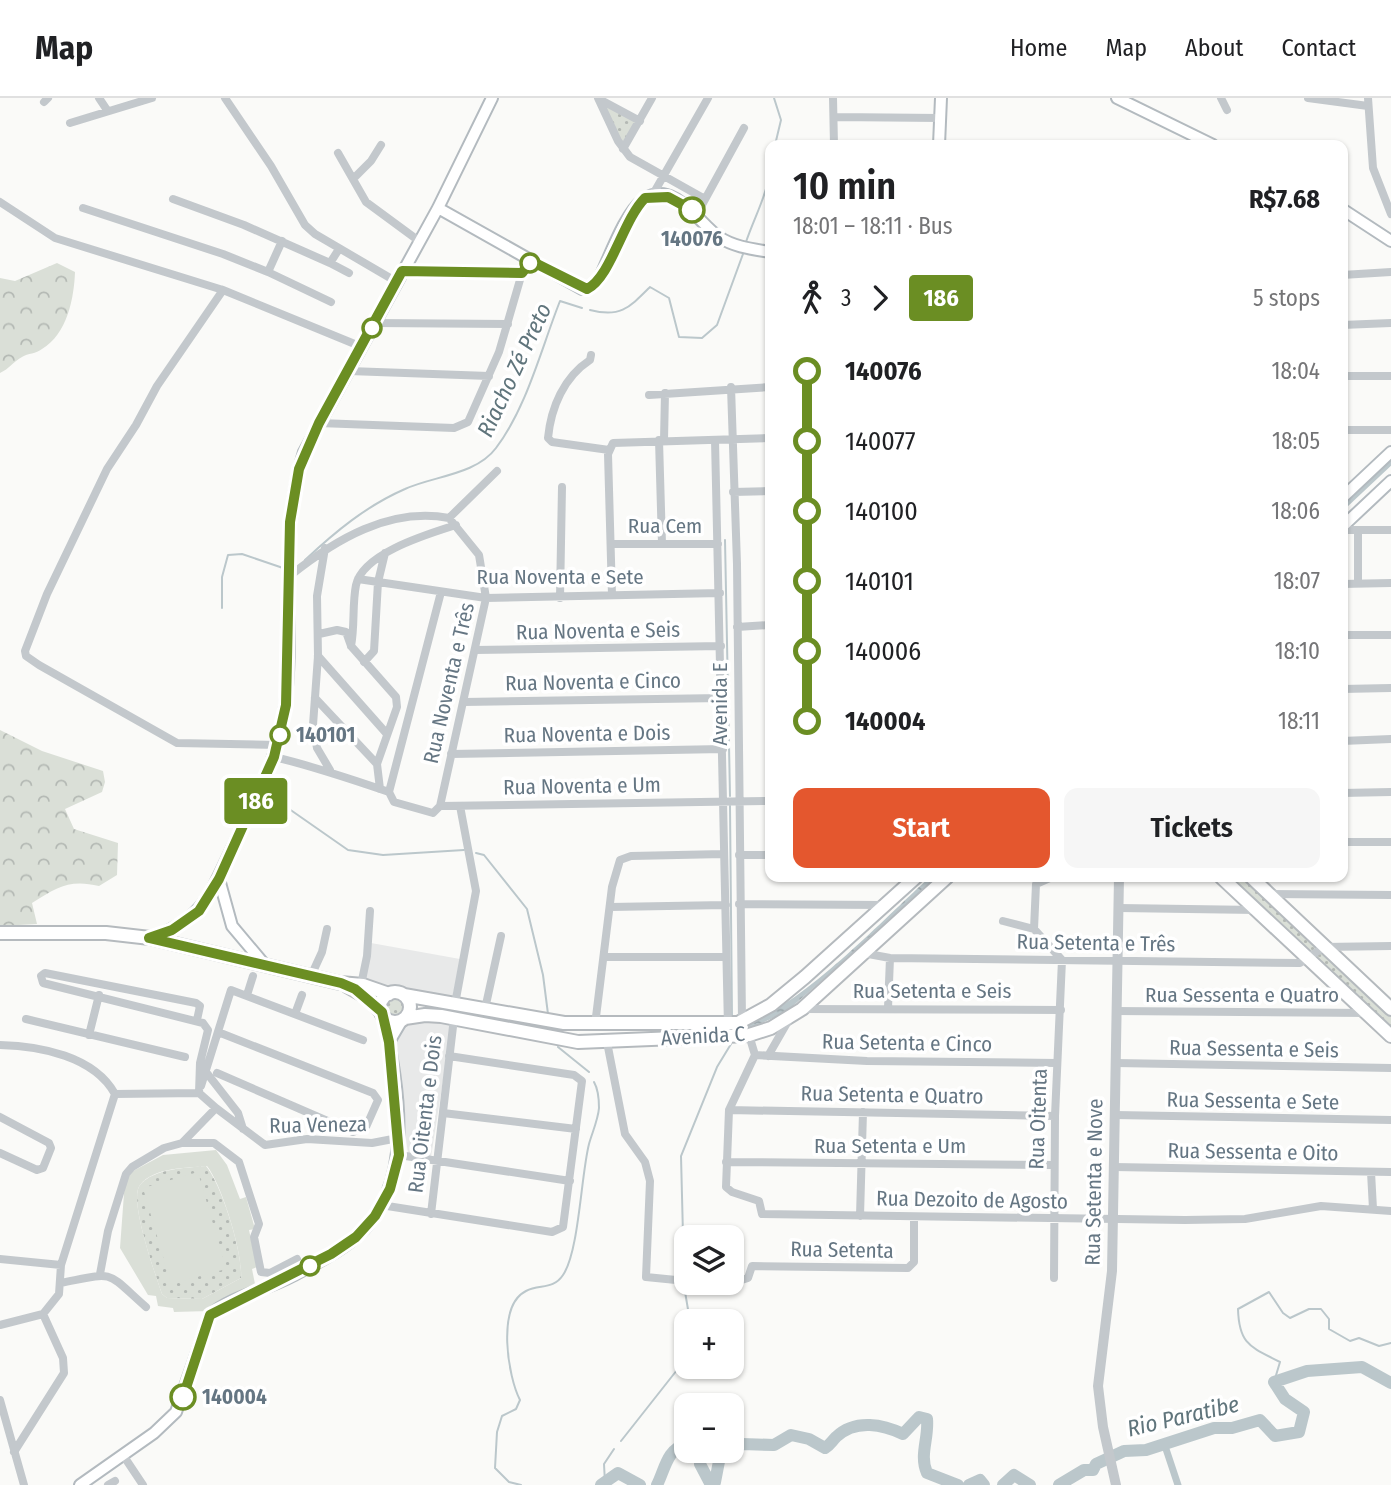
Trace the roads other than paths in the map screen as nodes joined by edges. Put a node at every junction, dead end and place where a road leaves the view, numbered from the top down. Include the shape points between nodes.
1 (99, 98) edge
2 (152, 98) edge
3 (225, 98) edge
4 (492, 98) edge
5 (598, 98) edge
6 (652, 98) edge
7 (708, 98) edge
8 (833, 98) edge
9 (941, 98) edge
10 (1117, 98) edge
11 (1221, 98) edge
12 (1308, 98) edge
13 (1331, 100) edge
14 (1368, 102) edge
15 (107, 110) junction
16 (1227, 110) dead end
17 (834, 117) junction
18 (940, 118) junction
19 (640, 121) junction
20 (70, 123) dead end
21 (744, 128) dead end
22 (834, 140) edge
23 (939, 140) edge
24 (1203, 140) edge
25 (381, 145) dead end
26 (624, 149) junction
27 (338, 153) dead end
28 (662, 176) junction
29 (353, 180) junction
30 (649, 197) junction
31 (173, 199) dead end
32 (705, 199) junction
33 (0, 202) edge
34 (83, 208) dead end
35 (438, 208) junction
36 (1348, 213) edge
37 (697, 214) junction
38 (1391, 214) edge
39 (1387, 238) edge
40 (282, 241) junction
41 (419, 241) junction
42 (339, 249) junction
43 (765, 251) edge
44 (1391, 252) edge
45 (531, 261) junction
46 (330, 263) junction
47 (402, 271) junction
48 (268, 272) junction
49 (1391, 272) edge
50 (349, 273) dead end
51 (522, 273) junction
52 (1348, 275) edge
53 (397, 282) junction
54 (223, 290) junction
55 (331, 302) dead end
56 (375, 323) junction
57 (1391, 323) edge
58 (508, 324) junction
59 (1348, 325) edge
60 (362, 347) junction
61 (591, 355) dead end
62 (349, 371) junction
63 (489, 376) junction
64 (1348, 376) edge
65 (1391, 376) edge
66 (732, 387) junction
67 (765, 387) edge
68 (665, 393) junction
69 (649, 395) dead end
70 (319, 423) junction
71 (1348, 430) edge
72 (1391, 430) edge
73 (765, 438) edge
74 (732, 439) junction
75 (662, 440) junction
76 (715, 440) junction
77 (609, 450) junction
78 (1391, 452) edge
79 (497, 471) dead end
80 (1391, 481) edge
81 (562, 487) dead end
82 (765, 491) edge
83 (733, 492) junction
84 (1348, 492) edge
85 (449, 518) junction
86 (1348, 522) edge
87 (456, 525) junction
88 (1348, 529) edge
89 (1391, 530) edge
90 (1358, 531) junction
91 (611, 544) junction
92 (662, 544) junction
93 (718, 544) junction
94 (325, 548) junction
95 (385, 554) junction
96 (291, 575) junction
97 (358, 579) junction
98 (378, 582) junction
99 (1348, 583) edge
100 (1358, 583) junction
101 (1391, 583) edge
102 (441, 592) junction
103 (720, 593) junction
104 (612, 595) junction
105 (486, 598) junction
106 (560, 598) junction
107 (765, 625) edge
108 (737, 627) junction
109 (319, 634) junction
110 (1348, 635) edge
111 (1391, 635) edge
112 (351, 646) junction
113 (721, 646) junction
114 (475, 650) junction
115 (318, 656) junction
116 (364, 662) junction
117 (1348, 688) edge
118 (1391, 688) edge
119 (315, 698) junction
120 (722, 698) junction
121 (464, 702) junction
122 (387, 734) junction
123 (1391, 739) edge
124 (1348, 741) edge
125 (278, 745) junction
126 (723, 749) junction
127 (451, 754) junction
128 (274, 757) junction
129 (377, 764) junction
130 (330, 770) junction
131 (385, 790) junction
132 (1391, 792) edge
133 (1348, 793) edge
134 (765, 801) edge
135 (724, 802) junction
136 (738, 802) junction
137 (440, 806) junction
138 (460, 806) junction
139 (1348, 842) edge
140 (1391, 842) edge
141 (724, 854) junction
142 (739, 855) junction
143 (765, 855) edge
144 (219, 879) junction
145 (910, 882) edge
146 (941, 882) edge
147 (1041, 882) edge
148 (1119, 882) edge
149 (1226, 882) edge
150 (1256, 882) edge
151 (1269, 894) junction
152 (1391, 895) edge
153 (739, 904) junction
154 (726, 905) junction
155 (884, 905) junction
156 (610, 907) junction
157 (1119, 908) junction
158 (1257, 910) junction
159 (370, 911) dead end
160 (1003, 921) dead end
161 (327, 929) dead end
162 (1034, 929) junction
163 (0, 933) edge
164 (501, 936) dead end
165 (149, 938) junction
166 (1391, 946) edge
167 (1324, 947) junction
168 (863, 953) junction
169 (604, 957) junction
170 (726, 957) junction
171 (890, 958) junction
172 (1309, 958) junction
173 (1062, 960) junction
174 (1118, 960) junction
175 (264, 964) junction
176 (253, 976) dead end
177 (311, 976) junction
178 (341, 983) junction
179 (361, 985) junction
180 (389, 994) junction
181 (99, 995) junction
182 (247, 995) junction
183 (302, 995) dead end
184 (404, 995) junction
185 (1385, 997) edge
186 (455, 1004) junction
187 (888, 1007) junction
188 (485, 1009) junction
189 (1391, 1009) edge
190 (1061, 1010) junction
191 (1116, 1011) junction
192 (797, 1013) junction
193 (1368, 1013) junction
194 (295, 1014) junction
195 (383, 1015) junction
196 (454, 1018) junction
197 (26, 1019) dead end
198 (403, 1019) junction
199 (197, 1020) junction
200 (742, 1021) junction
201 (595, 1025) junction
202 (625, 1025) junction
203 (728, 1030) junction
204 (218, 1032) junction
205 (89, 1035) junction
206 (749, 1035) junction
207 (1391, 1035) edge
208 (363, 1040) dead end
209 (625, 1040) junction
210 (389, 1042) junction
211 (607, 1042) junction
212 (0, 1045) edge
213 (755, 1055) junction
214 (449, 1056) junction
215 (768, 1056) junction
216 (185, 1058) dead end
217 (1057, 1063) junction
218 (1116, 1063) junction
219 (1391, 1068) edge
220 (206, 1072) junction
221 (217, 1073) dead end
222 (199, 1093) junction
223 (115, 1094) junction
224 (216, 1108) junction
225 (729, 1110) junction
226 (863, 1112) junction
227 (443, 1113) junction
228 (1115, 1115) junction
229 (0, 1116) edge
230 (1055, 1116) junction
231 (1391, 1120) edge
232 (243, 1129) junction
233 (576, 1129) junction
234 (398, 1138) junction
235 (182, 1143) junction
236 (0, 1153) edge
237 (399, 1155) junction
238 (437, 1161) junction
239 (861, 1162) junction
240 (726, 1163) junction
241 (1054, 1166) junction
242 (1114, 1167) junction
243 (1371, 1172) junction
244 (1391, 1172) edge
245 (570, 1181) junction
246 (382, 1205) junction
247 (1373, 1209) junction
248 (1391, 1211) edge
249 (430, 1214) junction
250 (860, 1216) junction
251 (914, 1217) junction
252 (1055, 1219) junction
253 (1114, 1220) junction
254 (0, 1259) edge
255 (297, 1259) dead end
256 (61, 1265) junction
257 (274, 1271) junction
258 (100, 1274) junction
259 (1054, 1278) dead end
260 (744, 1279) edge
261 (674, 1280) edge
262 (281, 1282) junction
263 (61, 1283) junction
264 (146, 1307) dead end
265 (43, 1314) junction
266 (0, 1325) edge
267 (0, 1400) edge
268 (14, 1452) junction
269 (123, 1455) junction
270 (24, 1485) edge
271 (80, 1485) edge
272 (143, 1485) edge
273 (1116, 1485) edge

1 - 15 street
2 - 15 street
3 - 42 street via 305,225
4 - 35 main road
5 - 19 street
5 - 26 street
6 - 19 street
7 - 28 street
8 - 17 street
9 - 18 main road
10 - 24 main road
11 - 16 street
12 - 13 street
13 - 14 street
14 - 38 street via 1373,168
15 - 20 street
17 - 18 street
17 - 22 street
18 - 23 main road
19 - 26 street
21 - 32 street
25 - 29 street
26 - 28 street via 629,157
27 - 29 street
28 - 30 street
28 - 32 street
29 - 41 street via 366,202
30 - 37 main road via 686,204
30 - 45 main road via 633,212 592,286 582,289
31 - 40 street
32 - 37 street
33 - 54 street via 55,238
34 - 48 street
35 - 41 main road
35 - 45 main road
36 - 39 main road
37 - 43 main road via 720,238
39 - 44 main road
40 - 46 street
40 - 48 street
41 - 47 main road
42 - 46 street
42 - 53 street
45 - 51 street
46 - 50 street
47 - 51 street
47 - 53 main road
48 - 55 street
49 - 52 street
51 - 58 street
53 - 56 main road
54 - 60 street
54 - 125 street via 107,469 47,594 26,656 177,743
56 - 58 street
56 - 60 main road
57 - 59 street
58 - 63 street
60 - 62 main road
61 - 77 street via 563,388 548,438
62 - 63 street
62 - 70 main road
63 - 70 street via 468,422 454,428
64 - 65 street
66 - 67 street
66 - 68 street
66 - 74 street, Avenida E
68 - 69 street
68 - 75 street
70 - 96 main road via 294,487
71 - 72 street
73 - 74 street
74 - 76 street
74 - 83 street, Avenida E
75 - 76 street
75 - 77 street via 621,441
75 - 92 street
76 - 93 street, Avenida E
77 - 91 street
78 - 84 main road
79 - 85 street
80 - 86 main road
81 - 106 street
82 - 83 street
83 - 108 street, Avenida E
85 - 87 street, Rua Noventa e Três
85 - 94 street via 426,516 387,523
87 - 95 street via 418,536
87 - 105 street, Rua Noventa e Três via 479,555
88 - 90 street
89 - 90 street
90 - 100 street
91 - 92 street, Rua Cem
91 - 104 street
92 - 93 street, Rua Cem
93 - 103 street, Avenida E
94 - 96 street
94 - 109 street via 317,596
95 - 97 street via 370,563
95 - 98 street
96 - 125 main road via 286,705
97 - 98 street, Rua Noventa e Sete
97 - 112 street
98 - 102 street, Rua Noventa e Sete
98 - 116 street via 374,652
99 - 100 street
100 - 101 street
102 - 105 street, Rua Noventa e Sete
102 - 131 street
103 - 104 street, Rua Noventa e Sete
103 - 113 street, Avenida E
104 - 106 street, Rua Noventa e Sete
105 - 106 street, Rua Noventa e Sete
105 - 114 street, Rua Noventa e Três
107 - 108 street
108 - 136 street, Avenida E
109 - 112 street via 346,632
109 - 115 street
110 - 111 street
112 - 116 street
113 - 114 street, Rua Noventa e Seis
113 - 120 street, Avenida E
114 - 121 street, Rua Noventa e Três
115 - 119 street
115 - 122 street
116 - 122 street via 397,700
117 - 118 street
119 - 129 street
119 - 130 street via 315,741
120 - 121 street, Rua Noventa e Cinco
120 - 126 street, Avenida E
121 - 127 street, Rua Noventa e Três
122 - 129 street
123 - 124 street
125 - 128 main road
126 - 127 street, Rua Noventa e Dois
126 - 135 street, Avenida E
127 - 137 street, Rua Noventa e Três
128 - 130 street
128 - 144 main road
129 - 131 street
130 - 131 street
131 - 137 street via 394,802 420,811 433,813
132 - 133 street
134 - 136 street, Rua Noventa e Um
135 - 136 street, Rua Noventa e Um
135 - 138 street, Rua Noventa e Um
135 - 141 street, Avenida E
136 - 142 street, Avenida E
137 - 138 street, Rua Noventa e Um
138 - 186 street via 476,891
139 - 140 street
141 - 154 street, Avenida E
141 - 156 street via 620,860
142 - 143 street
142 - 153 street, Avenida E
144 - 165 main road via 191,919
144 - 175 main road via 232,926
145 - 155 main road, Avenida C
146 - 168 main road, Avenida C
147 - 162 street via 1036,884
148 - 157 street, Rua Setenta e Nove
149 - 158 main road
150 - 151 main road
151 - 152 street
151 - 167 main road
153 - 155 street
153 - 200 street, Avenida E
154 - 156 street
154 - 170 street, Avenida E
155 - 200 main road, Avenida C via 799,982
156 - 169 street
157 - 158 street
157 - 174 street, Rua Setenta e Nove
158 - 172 main road
159 - 179 street
160 - 162 street
161 - 177 street
162 - 173 street
163 - 165 main road via 106,933
164 - 188 street
165 - 175 main road
166 - 167 street
167 - 172 street
167 - 185 main road
168 - 171 street, Rua Setenta e Três
168 - 192 main road, Avenida C
169 - 170 street
169 - 201 street
170 - 203 street, Avenida E
171 - 173 street, Rua Setenta e Três
171 - 187 street
172 - 174 street, Rua Setenta e Três via 1300,962
172 - 193 main road
173 - 174 street, Rua Setenta e Três
173 - 190 street, Rua Oitenta
174 - 191 street, Rua Setenta e Nove
175 - 177 main road
176 - 182 street
177 - 178 main road
178 - 179 main road
178 - 195 main road via 370,999
179 - 180 main road
180 - 184 main road
180 - 195 main road via 381,1004
181 - 199 street
181 - 199 street via 43,982 41,975 103,982 196,1003 200,1006
181 - 205 street
182 - 194 street
182 - 204 street via 232,990
183 - 194 street
184 - 186 main road, Avenida C
184 - 198 main road via 410,1008
185 - 189 main road
186 - 188 main road, Avenida C
187 - 190 street, Rua Setenta e Seis
187 - 192 street, Rua Setenta e Seis
188 - 201 main road, Avenida C
190 - 217 street, Rua Oitenta
191 - 193 street, Rua Sessenta e Quatro
191 - 218 street, Rua Setenta e Nove
192 - 206 main road, Avenida C
192 - 215 street
193 - 207 main road
194 - 208 street
195 - 198 main road via 392,1022
195 - 210 main road
196 - 198 main road, Avenida C
196 - 211 main road, Avenida C via 559,1041
196 - 214 street, Rua Oitenta e Dois
197 - 205 street
198 - 210 main road
199 - 222 street via 208,1030 198,1073
200 - 203 main road, Avenida C
201 - 202 main road, Avenida C
202 - 203 main road, Avenida C
202 - 209 main road
203 - 206 main road, Avenida C
203 - 209 main road, Avenida C
204 - 220 street
204 - 221 street via 373,1093 378,1100 366,1127 358,1133
205 - 216 street
206 - 213 street
209 - 211 main road, Avenida C
210 - 234 main road
211 - 261 street via 625,1135 645,1162 650,1181 646,1277
212 - 223 street via 83,1063
213 - 215 street, Rua Setenta e Cinco
213 - 225 street
214 - 227 street, Rua Oitenta e Dois
214 - 233 street via 574,1075 582,1081
215 - 217 street, Rua Setenta e Cinco
217 - 230 street, Rua Oitenta
218 - 219 street, Rua Sessenta e Seis
218 - 228 street, Rua Setenta e Nove
220 - 222 street
220 - 232 street via 237,1112
222 - 223 street
222 - 224 street, Rua Veneza
223 - 256 street
224 - 232 street, Rua Veneza
224 - 235 street
225 - 226 street, Rua Setenta e Quatro
225 - 240 street
226 - 230 street, Rua Setenta e Quatro
226 - 239 street
227 - 233 street
227 - 238 street, Rua Oitenta e Dois
228 - 231 street, Rua Sessenta e Sete
228 - 242 street, Rua Setenta e Nove
229 - 236 street via 51,1146 43,1168 37,1170
230 - 241 street, Rua Oitenta
232 - 234 street, Rua Veneza via 265,1145 307,1139 372,1143
233 - 245 street
234 - 237 main road
235 - 257 street via 214,1143 239,1162 257,1214 254,1237 261,1272
235 - 258 street via 164,1148 126,1174
237 - 238 street
237 - 246 main road
238 - 245 street
238 - 249 street, Rua Oitenta e Dois
239 - 240 street, Rua Setenta e Um
239 - 241 street, Rua Setenta e Um
239 - 250 street
240 - 250 street, Rua Dezoito de Agosto via 727,1189 760,1201 761,1213
241 - 252 street, Rua Oitenta
242 - 243 street, Rua Sessenta e Oito
242 - 253 street, Rua Setenta e Nove
243 - 244 street, Rua Sessenta e Oito
243 - 247 street
245 - 249 street via 563,1227 557,1232
246 - 249 street
246 - 262 main road via 356,1237
247 - 248 street, Rua Dezoito de Agosto
247 - 253 street, Rua Dezoito de Agosto via 1321,1206 1245,1219
250 - 251 street, Rua Dezoito de Agosto
251 - 252 street, Rua Dezoito de Agosto
251 - 260 street, Rua Setenta via 912,1266 752,1266
252 - 253 street, Rua Dezoito de Agosto
252 - 259 street, Rua Oitenta
253 - 273 street, Rua Setenta e Nove via 1098,1386
254 - 256 street
255 - 257 street
256 - 263 street
257 - 262 street
258 - 263 street
258 - 264 street via 122,1282
262 - 269 main road via 223,1306 207,1321 176,1412
263 - 265 street via 59,1294
265 - 266 street
265 - 268 street via 63,1358 64,1373
267 - 268 street
268 - 270 street
269 - 271 main road
269 - 272 street

